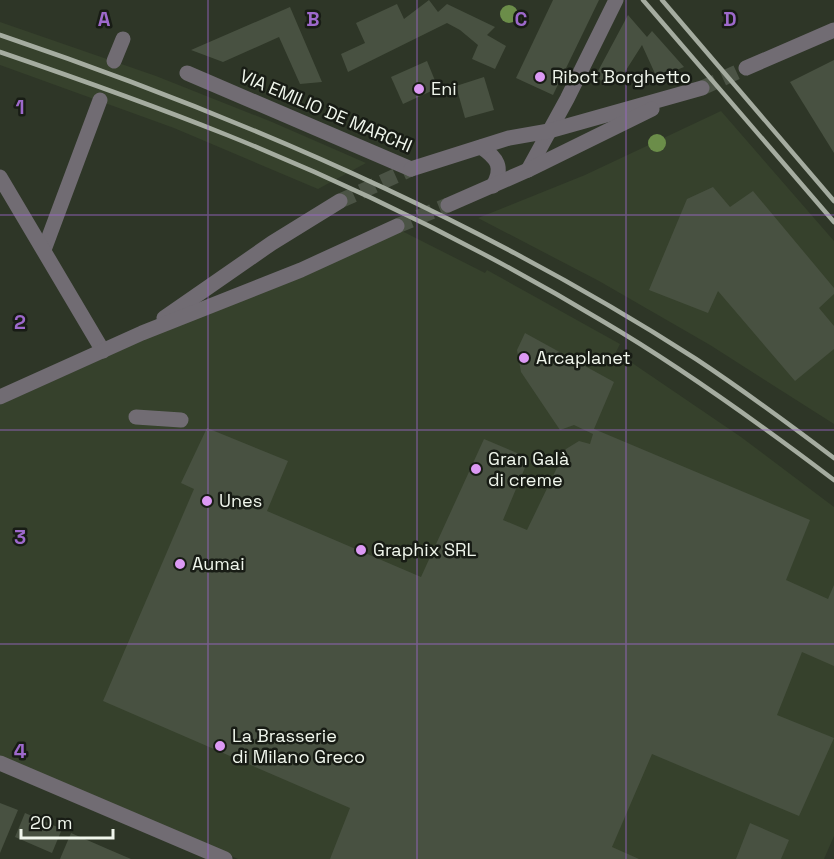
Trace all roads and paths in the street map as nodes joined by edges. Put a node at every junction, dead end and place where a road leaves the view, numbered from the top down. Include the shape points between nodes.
1 (616, 0) edge
2 (834, 30) edge
3 (123, 39) dead end
4 (114, 61) dead end
5 (746, 68) tunnel mouth
6 (186, 73) dead end
7 (100, 100) dead end
8 (549, 131) junction
9 (481, 147) junction
10 (528, 170) junction
11 (0, 177) edge
12 (493, 186) junction
13 (340, 201) tunnel mouth
14 (448, 205) tunnel mouth
15 (397, 226) tunnel mouth
16 (44, 250) junction
17 (142, 333) junction
18 (103, 351) junction
19 (0, 397) edge
20 (136, 417) dead end
21 (181, 420) dead end
22 (0, 763) edge
23 (225, 859) edge

1 - 8 street
2 - 5 street
3 - 4 street
6 - 9 street, VIA EMILIO DE MARCHI via 411,169
7 - 16 street
8 - 9 street, VIA EMILIO DE MARCHI
8 - 10 street
8 - 10 street, VIA EMILIO DE MARCHI via 702,88
9 - 12 street via 497,163
10 - 12 street, VIA EMILIO DE MARCHI
11 - 16 street
12 - 14 street, VIA EMILIO DE MARCHI
13 - 17 street
15 - 17 street via 301,270
16 - 18 street
17 - 18 street
18 - 19 street
20 - 21 street
22 - 23 street

